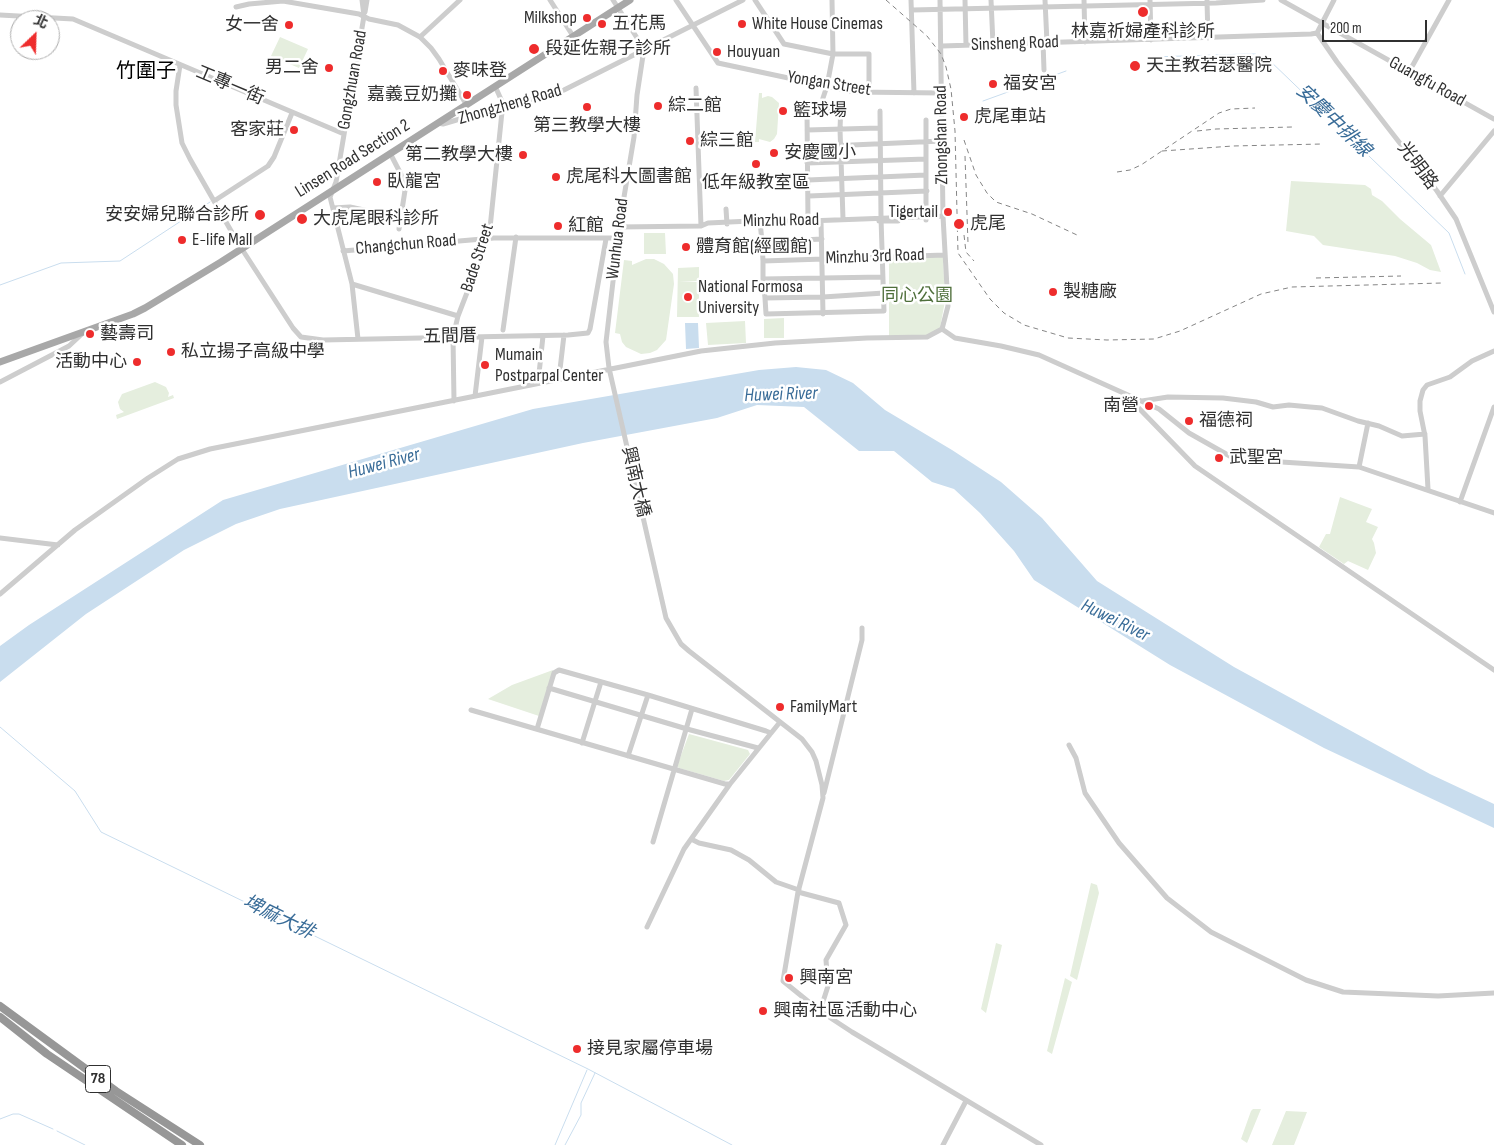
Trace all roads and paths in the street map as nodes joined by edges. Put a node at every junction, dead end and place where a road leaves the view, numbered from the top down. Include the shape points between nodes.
1 (362, 0) edge
2 (367, 0) edge
3 (460, 0) edge
4 (550, 0) edge
5 (613, 0) edge
6 (630, 0) edge
7 (676, 0) edge
8 (743, 0) edge
9 (755, 0) edge
10 (832, 0) edge
11 (911, 0) edge
12 (940, 0) edge
13 (965, 0) edge
14 (991, 0) edge
15 (1045, 0) edge
16 (1263, 0) edge
17 (1281, 0) edge
18 (1334, 0) edge
19 (1448, 0) edge
20 (297, 1) edge
21 (1150, 2) edge
22 (1207, 2) edge
23 (1084, 3) edge
24 (236, 6) dead end
25 (1045, 7) junction
26 (618, 8) junction
27 (991, 8) junction
28 (965, 9) junction
29 (912, 10) junction
30 (941, 10) junction
31 (0, 15) edge
32 (364, 16) junction
33 (1322, 23) junction
34 (692, 25) junction
35 (1317, 33) junction
36 (420, 36) junction
37 (573, 36) junction
38 (1208, 38) junction
39 (1151, 40) junction
40 (1085, 42) junction
41 (1045, 43) junction
42 (992, 44) junction
43 (966, 45) junction
44 (942, 46) junction
45 (644, 49) junction
46 (833, 54) junction
47 (180, 65) junction
48 (1044, 70) dead end
49 (1409, 72) junction
50 (495, 86) junction
51 (827, 86) junction
52 (696, 88) dead end
53 (914, 92) junction
54 (869, 93) junction
55 (942, 94) junction
56 (823, 98) dead end
57 (466, 104) junction
58 (504, 106) junction
59 (880, 111) dead end
60 (292, 112) junction
61 (926, 120) dead end
62 (1494, 120) edge
63 (437, 123) junction
64 (879, 128) junction
65 (840, 129) junction
66 (807, 130) junction
67 (1494, 132) edge
68 (344, 134) junction
69 (942, 141) junction
70 (926, 143) junction
71 (880, 144) junction
72 (841, 145) junction
73 (807, 147) junction
74 (390, 154) junction
75 (926, 159) junction
76 (881, 160) junction
77 (842, 162) junction
78 (808, 163) junction
79 (926, 175) junction
80 (881, 176) junction
81 (842, 178) junction
82 (808, 180) junction
83 (334, 189) junction
84 (927, 192) junction
85 (882, 193) junction
86 (843, 194) junction
87 (809, 196) junction
88 (1440, 196) junction
89 (214, 202) junction
90 (333, 208) junction
91 (726, 209) dead end
92 (401, 218) junction
93 (926, 218) junction
94 (943, 218) junction
95 (843, 219) junction
96 (881, 219) junction
97 (808, 221) junction
98 (821, 222) junction
99 (760, 223) junction
100 (727, 224) junction
101 (701, 226) junction
102 (619, 227) junction
103 (399, 230) dead end
104 (516, 237) junction
105 (488, 238) junction
106 (606, 238) junction
107 (618, 238) junction
108 (822, 239) junction
109 (762, 242) junction
110 (241, 248) junction
111 (344, 251) junction
112 (945, 255) junction
113 (882, 257) junction
114 (822, 259) junction
115 (764, 261) junction
116 (883, 276) junction
117 (763, 278) junction
118 (823, 278) junction
119 (352, 284) junction
120 (884, 293) junction
121 (823, 297) junction
122 (765, 298) junction
123 (1494, 312) edge
124 (823, 314) junction
125 (458, 316) junction
126 (942, 329) junction
127 (86, 330) junction
128 (503, 330) dead end
129 (564, 335) junction
130 (543, 336) junction
131 (454, 337) junction
132 (482, 337) junction
133 (358, 338) junction
134 (1493, 353) edge
135 (0, 362) edge
136 (609, 368) junction
137 (559, 378) junction
138 (0, 382) edge
139 (538, 383) junction
140 (1122, 392) junction
141 (476, 396) junction
142 (454, 400) junction
143 (1141, 401) junction
144 (1494, 407) edge
145 (1368, 423) junction
146 (1425, 434) junction
147 (1359, 466) junction
148 (1428, 489) junction
149 (1460, 502) junction
150 (1494, 513) edge
151 (0, 538) edge
152 (58, 545) junction
153 (0, 594) edge
154 (862, 628) dead end
155 (1494, 670) edge
156 (601, 682) junction
157 (550, 688) junction
158 (648, 695) junction
159 (594, 702) junction
160 (692, 709) junction
161 (471, 710) dead end
162 (642, 716) junction
163 (780, 722) junction
164 (537, 729) junction
165 (687, 729) junction
166 (771, 734) junction
167 (582, 742) junction
168 (1069, 745) dead end
169 (758, 748) junction
170 (628, 756) junction
171 (674, 769) junction
172 (730, 784) junction
173 (823, 798) junction
174 (691, 839) junction
175 (653, 842) dead end
176 (799, 891) junction
177 (647, 926) dead end
178 (1494, 993) edge
179 (0, 1006) edge
180 (820, 1011) junction
181 (0, 1017) edge
182 (966, 1101) junction
183 (182, 1145) edge
184 (200, 1145) edge
185 (943, 1145) edge
186 (1041, 1145) edge

1 - 32 street, Gongzhuan Road
2 - 32 street
3 - 36 street
4 - 37 street
5 - 26 street
6 - 26 main road, Linsen Road Section 2
7 - 34 street
8 - 34 street, Zhongzheng Road
9 - 46 street via 784,44
10 - 46 street
11 - 29 street
12 - 30 street, Zhongshan Road
13 - 28 street
14 - 27 street
15 - 25 street
16 - 22 street
17 - 33 street, Guangfu Road
18 - 33 street
19 - 49 street
20 - 24 street
20 - 32 street
21 - 22 street
21 - 23 street
21 - 39 street
22 - 38 street
23 - 25 street
23 - 40 street
25 - 27 street
25 - 41 street
26 - 37 main road, Linsen Road Section 2
26 - 45 street
27 - 28 street
27 - 42 street
28 - 30 street
28 - 43 street
29 - 30 street
29 - 53 street
30 - 44 street, Zhongshan Road
31 - 47 street, 工專一街 via 73,19
32 - 36 street via 398,25
32 - 68 street, Gongzhuan Road
33 - 35 street
33 - 49 street, Guangfu Road
34 - 45 street, Zhongzheng Road
34 - 51 street, Yongan Street via 718,63
35 - 38 street, Sinsheng Road
35 - 88 street, 光明路
36 - 57 street via 439,59
37 - 50 main road, Linsen Road Section 2
38 - 39 street, Sinsheng Road
39 - 40 street, Sinsheng Road
40 - 41 street, Sinsheng Road
41 - 42 street, Sinsheng Road
41 - 48 street
42 - 43 street, Sinsheng Road
43 - 44 street, Sinsheng Road
44 - 55 street, Zhongshan Road
45 - 58 street, Zhongzheng Road via 555,94
45 - 102 street, Wunhua Road
46 - 51 street
46 - 54 street via 870,54
47 - 60 street, 工專一街
47 - 89 street, 五間厝 via 176,105 182,144
49 - 62 street, Guangfu Road
50 - 57 main road, Linsen Road Section 2
50 - 58 street
51 - 54 street, Yongan Street
51 - 56 street
52 - 101 street
53 - 54 street, Yongan Street
53 - 55 street, Yongan Street
55 - 69 street, Zhongshan Road
57 - 63 main road, Linsen Road Section 2
58 - 63 street, Zhongzheng Road via 444,124
58 - 105 street, Bade Street
59 - 64 street
60 - 68 street, 工專一街
60 - 89 street via 268,166
61 - 70 street
63 - 74 main road, Linsen Road Section 2
64 - 65 street
64 - 71 street
65 - 66 street
65 - 66 street via 841,108 807,112
65 - 72 street
66 - 73 street
67 - 88 street
68 - 83 street, Gongzhuan Road
69 - 70 street
69 - 94 street, Zhongshan Road
70 - 71 street
70 - 75 street
71 - 72 street
71 - 76 street
72 - 73 street
72 - 77 street
73 - 78 street
74 - 83 main road, Linsen Road Section 2
74 - 92 street via 406,184
75 - 76 street
75 - 79 street
76 - 77 street
76 - 80 street
77 - 78 street
77 - 81 street
78 - 82 street
79 - 80 street
79 - 84 street
80 - 81 street
80 - 85 street
81 - 82 street
81 - 86 street
82 - 87 street
83 - 90 street, Gongzhuan Road via 330,198
83 - 110 main road, Linsen Road Section 2
84 - 85 street
84 - 93 street
85 - 86 street
85 - 96 street
86 - 87 street
86 - 95 street
87 - 97 street
88 - 123 street, 光明路 via 1456,219
89 - 110 street, 五間厝
90 - 92 street via 350,207
90 - 111 street, Gongzhuan Road
91 - 100 street
92 - 103 street
93 - 94 street, Minzhu Road
93 - 96 street, Minzhu Road
94 - 112 street, Zhongshan Road
95 - 96 street, Minzhu Road
95 - 98 street, Minzhu Road
96 - 98 street
96 - 113 street
97 - 98 street, Minzhu Road
97 - 99 street, Minzhu Road
98 - 99 street
98 - 108 street
99 - 100 street, Minzhu Road
99 - 109 street
100 - 101 street, Minzhu Road
101 - 102 street, Minzhu Road
102 - 107 street, Wunhua Road
104 - 105 street, Changchun Road
104 - 106 street, Changchun Road
104 - 128 street
105 - 111 street, Changchun Road
105 - 125 street, Bade Street
106 - 107 street, Changchun Road
106 - 129 street, 五間厝 via 590,329 588,333
107 - 136 street, Wunhua Road via 606,342
108 - 109 street
108 - 114 street
109 - 115 street
110 - 127 main road, Linsen Road Section 2 via 145,308
110 - 133 street, 五間厝 via 297,334 317,340
111 - 119 street, Gongzhuan Road
112 - 113 street, Minzhu 3rd Road
112 - 126 street, Zhongshan Road via 948,306
113 - 114 street, Minzhu 3rd Road
113 - 116 street
114 - 115 street, Minzhu 3rd Road
114 - 118 street
115 - 117 street
116 - 118 street
116 - 120 street
117 - 118 street
117 - 122 street
118 - 121 street
119 - 125 street
119 - 133 street, Gongzhuan Road
120 - 121 street
120 - 124 street via 884,311
121 - 122 street
121 - 124 street
122 - 124 street via 766,314
125 - 131 street, Bade Street
126 - 136 street via 927,337 731,347
126 - 140 street via 955,338 1039,355
127 - 135 main road, Linsen Road Section 2
127 - 138 street via 70,346
129 - 130 street, 五間厝
129 - 137 street
130 - 132 street, 五間厝
130 - 139 street
131 - 132 street, 五間厝
131 - 133 street, 五間厝
131 - 142 street, Bade Street
132 - 141 street
134 - 146 street via 1472,361 1450,377 1427,385 1420,401
136 - 137 street
136 - 163 street, 興南大橋 via 666,618 681,644
137 - 139 street
139 - 141 street
140 - 143 street
140 - 155 street via 1194,466
141 - 142 street
142 - 152 street via 236,443 178,459
143 - 145 street via 1177,397 1222,398 1273,407 1322,408
143 - 147 street via 1159,409 1189,433 1235,459
144 - 149 street
145 - 146 street via 1402,436
145 - 147 street
146 - 148 street
147 - 148 street
148 - 149 street
149 - 150 street
151 - 152 street
152 - 153 street
154 - 173 street via 861,644
156 - 157 street via 559,670 554,673
156 - 158 street
156 - 159 street
157 - 159 street
157 - 164 street
158 - 160 street
158 - 162 street
159 - 162 street
159 - 167 street
160 - 165 street
160 - 166 street
161 - 164 street
162 - 165 street
162 - 170 street
163 - 166 street
163 - 173 street, 興南大橋 via 802,739 812,752
164 - 167 street
165 - 169 street
165 - 171 street
166 - 169 street
167 - 170 street
168 - 178 street via 1085,792 1119,843 1167,898 1211,932 1306,980 1343,992 1438,996
169 - 172 street
170 - 171 street
171 - 172 street
171 - 175 street
172 - 174 street
173 - 176 street
174 - 176 street via 731,850 776,882
174 - 177 street
176 - 180 street via 784,981
176 - 180 street via 840,903 846,925 826,960 828,986
179 - 184 highway, 78 via 122,1096
180 - 182 street
181 - 183 highway, 78 via 54,1059
182 - 185 street
182 - 186 street

